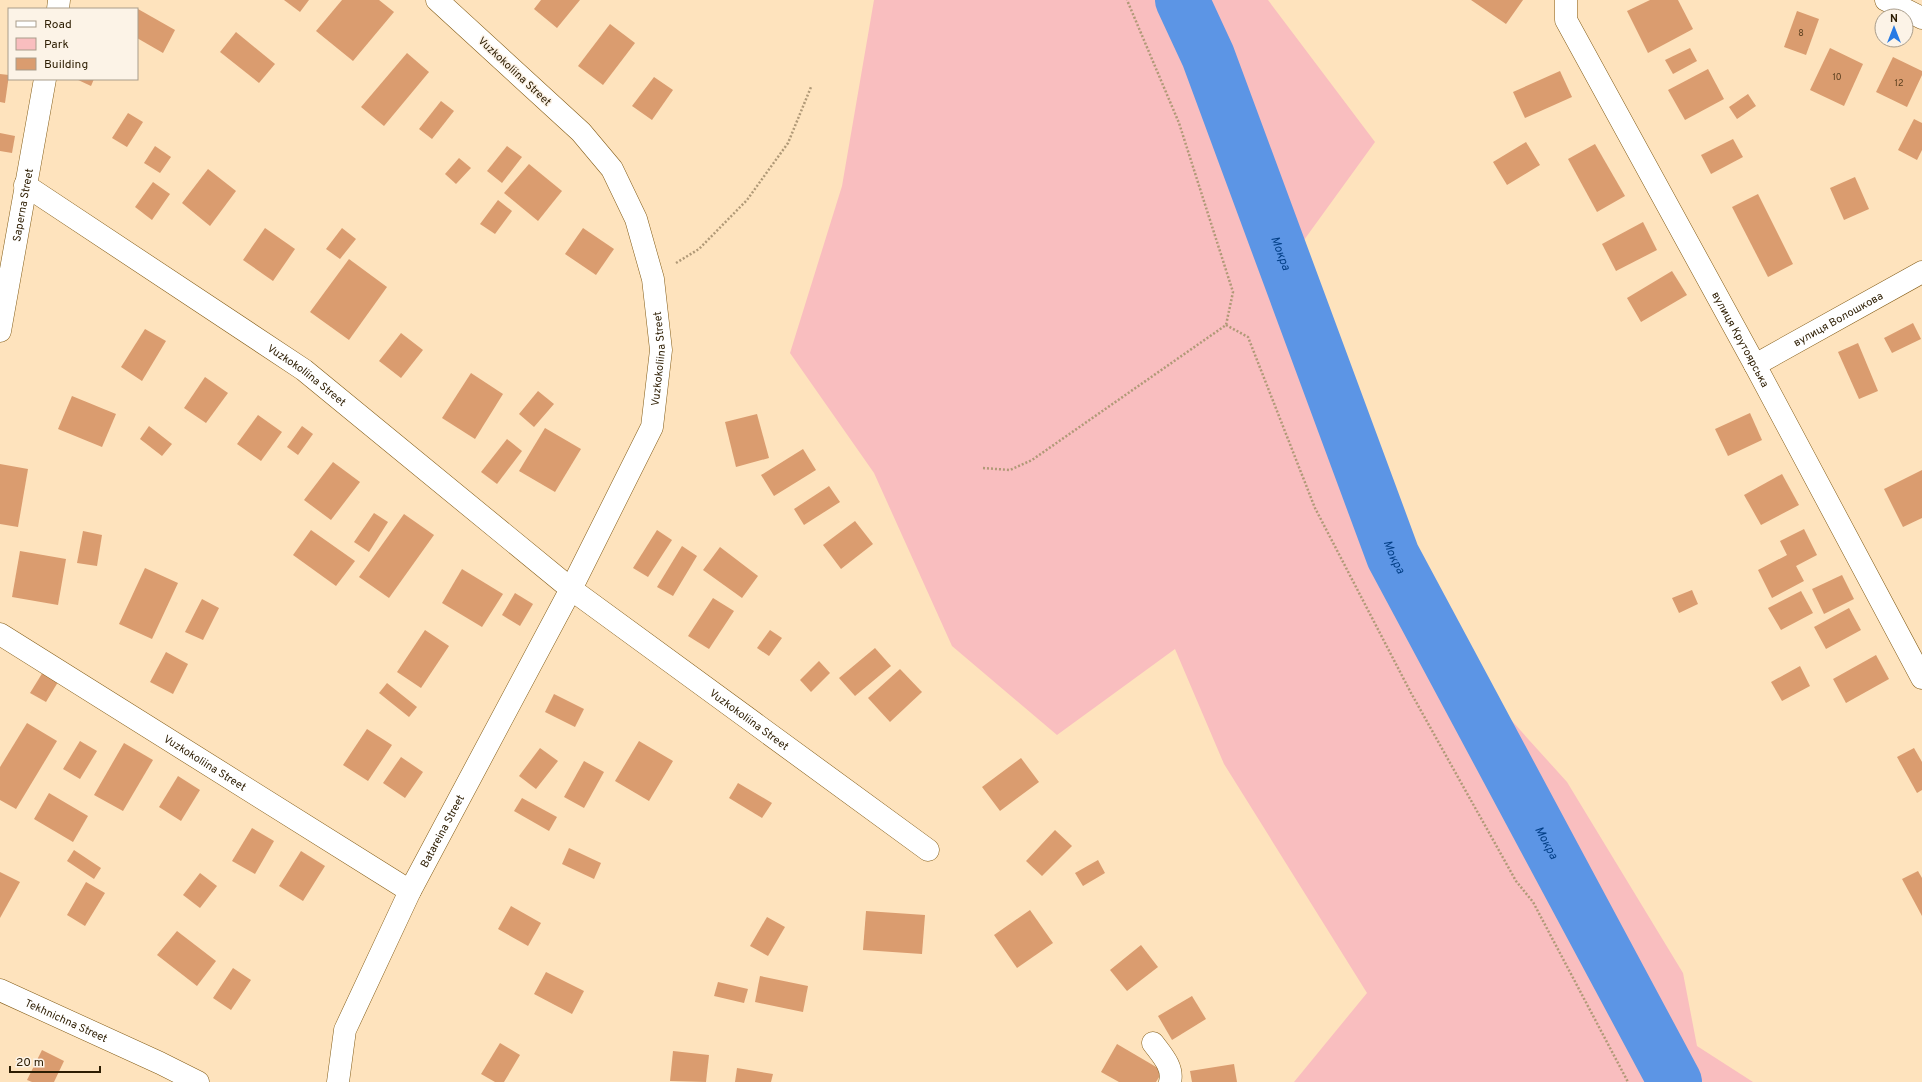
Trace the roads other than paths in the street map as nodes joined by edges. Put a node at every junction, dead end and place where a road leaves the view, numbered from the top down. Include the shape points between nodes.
1 (437, 0) edge
2 (1566, 0) edge
3 (1886, 0) edge
4 (1922, 18) edge
5 (45, 80) edge
6 (25, 185) junction
7 (1922, 272) edge
8 (0, 331) edge
9 (1755, 366) junction
10 (571, 589) junction
11 (0, 634) edge
12 (1922, 678) edge
13 (928, 850) dead end
14 (410, 890) junction
15 (0, 990) edge
16 (1153, 1043) dead end
17 (160, 1062) junction
18 (175, 1082) edge
19 (198, 1082) edge
20 (338, 1082) edge
21 (1170, 1082) edge

1 - 10 street, Vuzkokoliina Street via 581,132 612,169 636,218 653,279 661,350 652,427
2 - 9 street, вулиця Крутоярська via 1566,20
3 - 4 street
5 - 6 street, Saperna Street
6 - 8 street, Saperna Street
6 - 10 street, Vuzkokoliina Street via 304,370
7 - 9 street, вулиця Волошкова
9 - 12 street, вулиця Крутоярська
10 - 13 street, Vuzkokoliina Street
10 - 14 street, Batareina Street
11 - 14 street, Vuzkokoliina Street
14 - 20 street, Batareina Street via 345,1030
15 - 17 street, Tekhnichna Street
16 - 21 street via 1167,1062
17 - 18 street
17 - 19 street, Tekhnichna Street

